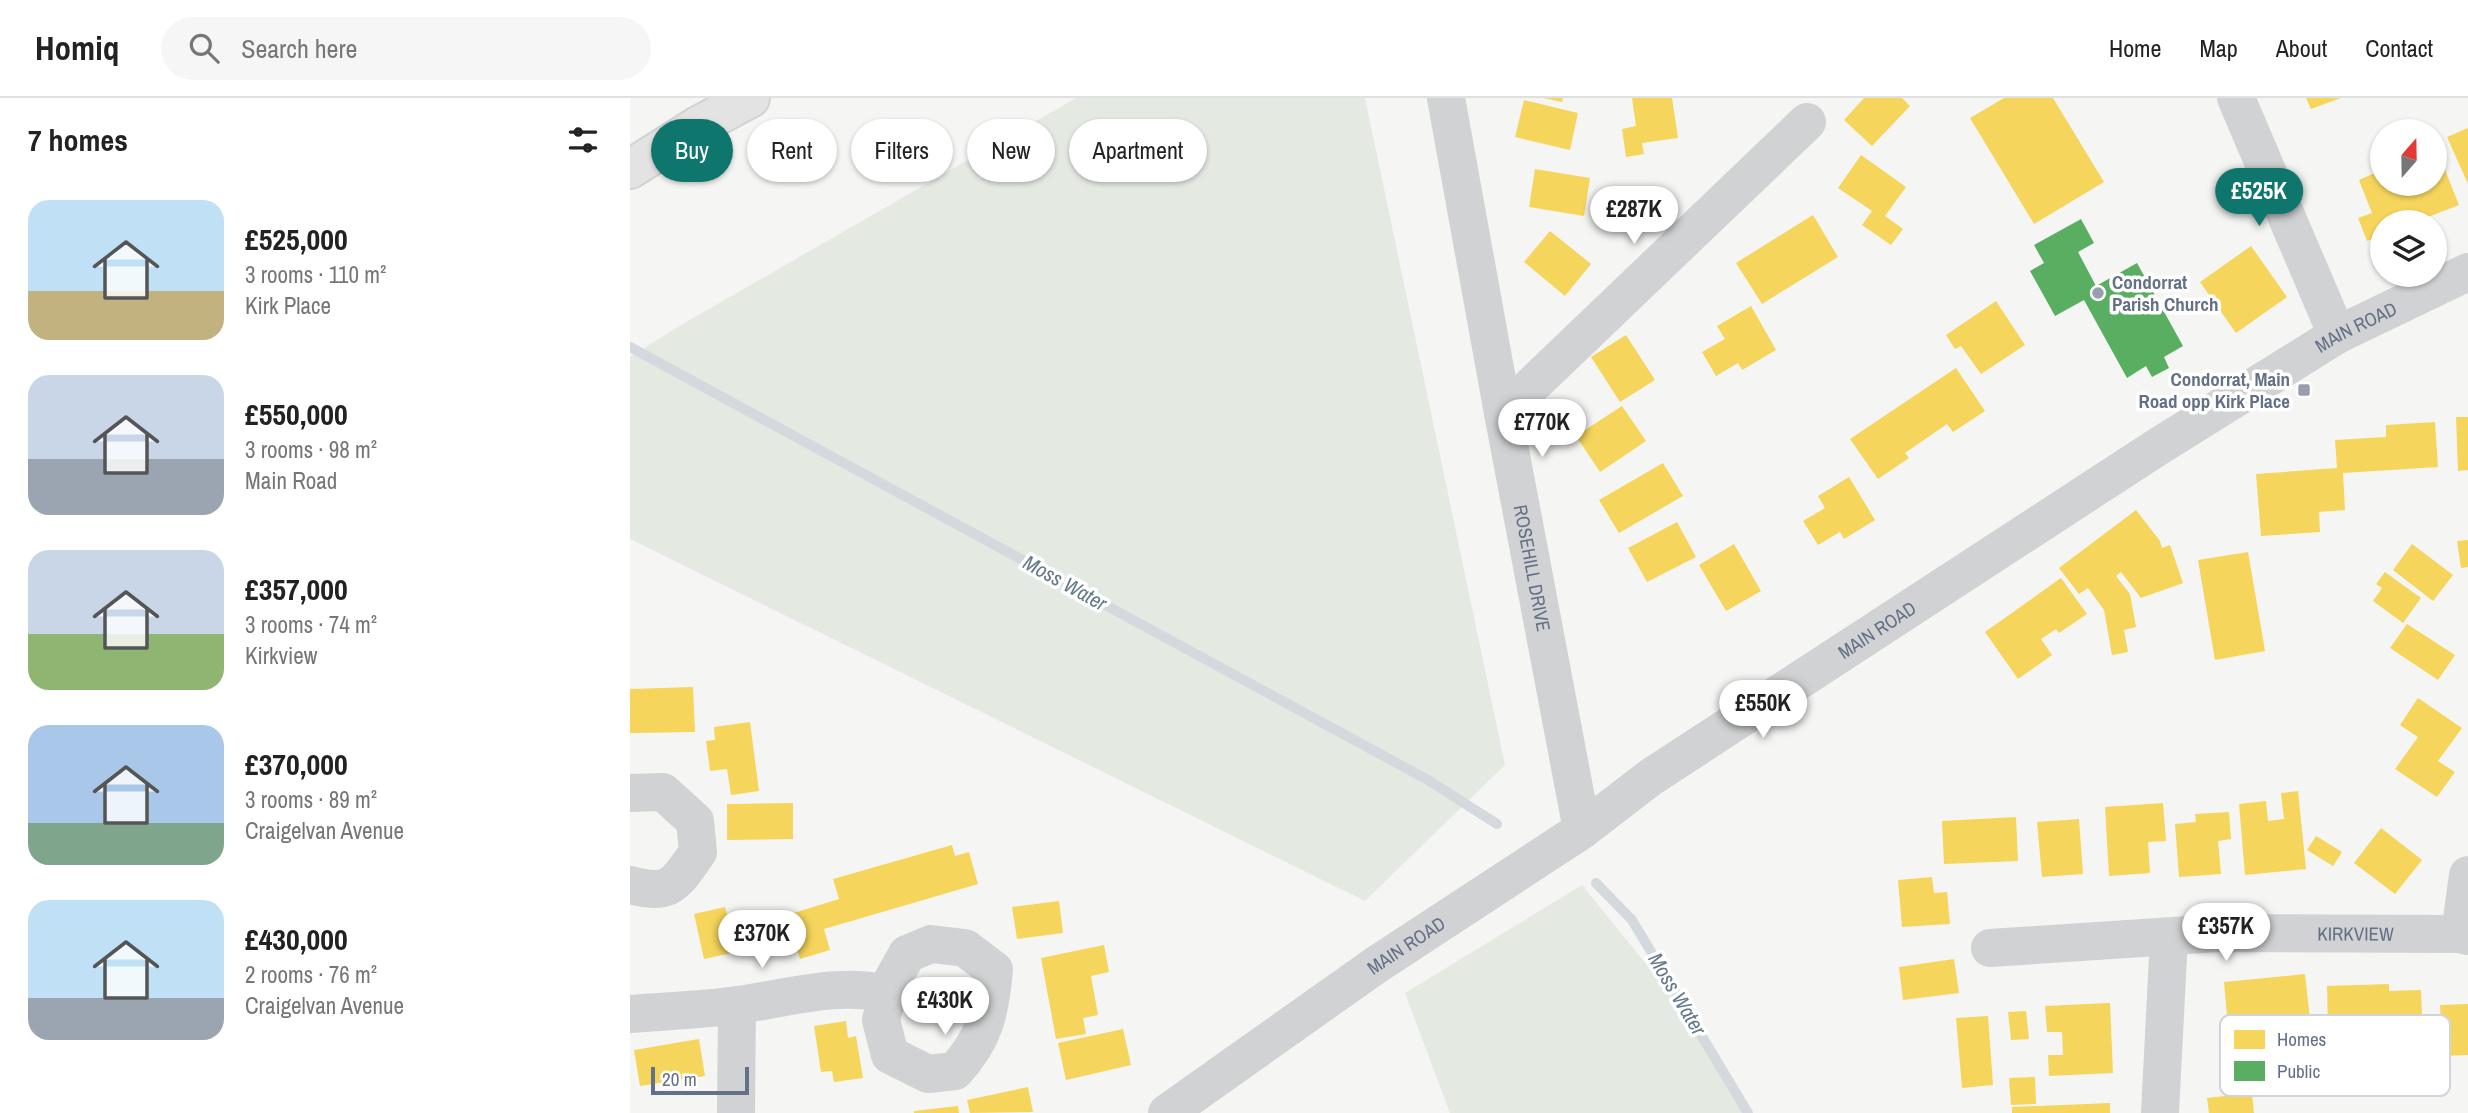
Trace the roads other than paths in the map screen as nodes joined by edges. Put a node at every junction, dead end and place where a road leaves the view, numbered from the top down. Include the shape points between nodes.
1 (750, 98) edge
2 (1446, 98) edge
3 (2236, 98) edge
4 (1807, 122) dead end
5 (630, 169) edge
6 (2468, 272) edge
7 (2337, 335) junction
8 (1503, 413) junction
9 (630, 793) edge
10 (1582, 830) junction
11 (2468, 874) edge
12 (632, 894) edge
13 (2464, 935) edge
14 (2169, 937) junction
15 (1990, 948) dead end
16 (888, 994) dead end
17 (737, 1005) junction
18 (630, 1014) edge
19 (736, 1113) edge
20 (1167, 1113) edge
21 (2160, 1113) edge

1 - 5 highway
2 - 8 street, ROSEHILL DRIVE
3 - 7 street
4 - 8 street
6 - 7 street, MAIN ROAD
7 - 10 street, MAIN ROAD via 1651,777
8 - 10 street, ROSEHILL DRIVE
9 - 12 street via 663,792 695,821 698,852 676,883
10 - 20 street, MAIN ROAD via 1376,965
11 - 13 street
13 - 14 street, KIRKVIEW via 2218,933
14 - 15 street, KIRKVIEW
14 - 21 street
16 - 17 street via 865,988 825,990
17 - 18 street
17 - 19 street

